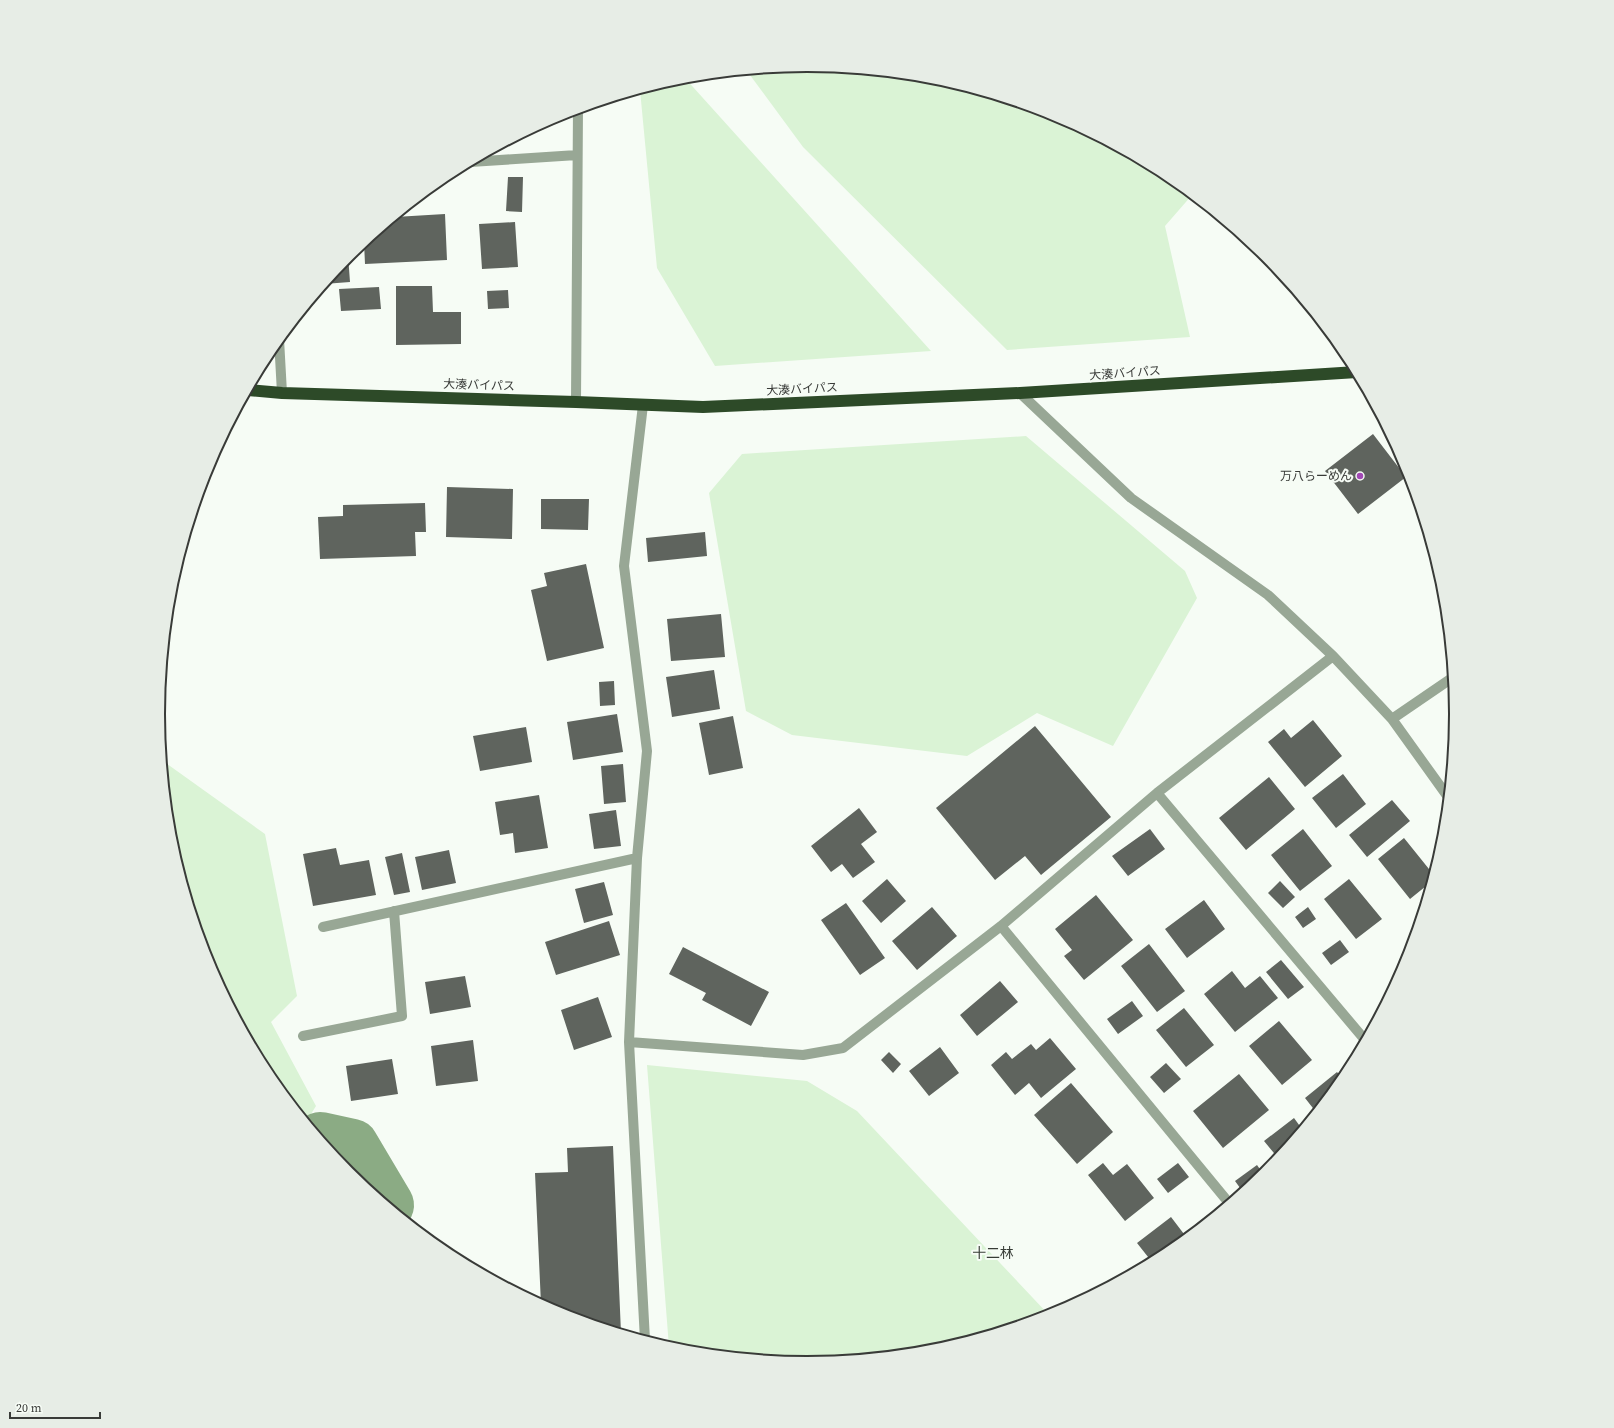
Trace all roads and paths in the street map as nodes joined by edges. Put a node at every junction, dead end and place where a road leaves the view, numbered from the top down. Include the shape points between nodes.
1 (578, 115) edge
2 (577, 155) junction
3 (481, 161) edge
4 (280, 348) edge
5 (1350, 372) edge
6 (253, 390) edge
7 (282, 393) junction
8 (1020, 393) junction
9 (576, 402) junction
10 (643, 405) junction
11 (1333, 656) junction
12 (1448, 681) edge
13 (1392, 719) junction
14 (1445, 792) edge
15 (1157, 793) junction
16 (636, 858) junction
17 (394, 911) junction
18 (1001, 926) junction
19 (324, 927) dead end
20 (303, 1036) dead end
21 (1362, 1037) edge
22 (630, 1042) junction
23 (1226, 1200) edge
24 (645, 1335) edge

1 - 2 street
2 - 3 street
2 - 9 street
4 - 7 street
5 - 8 highway, 大湊バイパス
6 - 7 highway, 大湊バイパス
7 - 9 highway, 大湊バイパス
8 - 10 highway, 大湊バイパス via 703,407
8 - 11 street via 1131,498 1268,595
9 - 10 highway, 大湊バイパス
10 - 16 street via 624,566 647,750
11 - 13 street
11 - 15 street
12 - 13 street
13 - 14 street
15 - 18 street
15 - 21 street
16 - 17 street
16 - 22 street
17 - 19 street
17 - 20 street via 402,1016
18 - 22 street via 843,1048 803,1055
18 - 23 street
22 - 24 street

